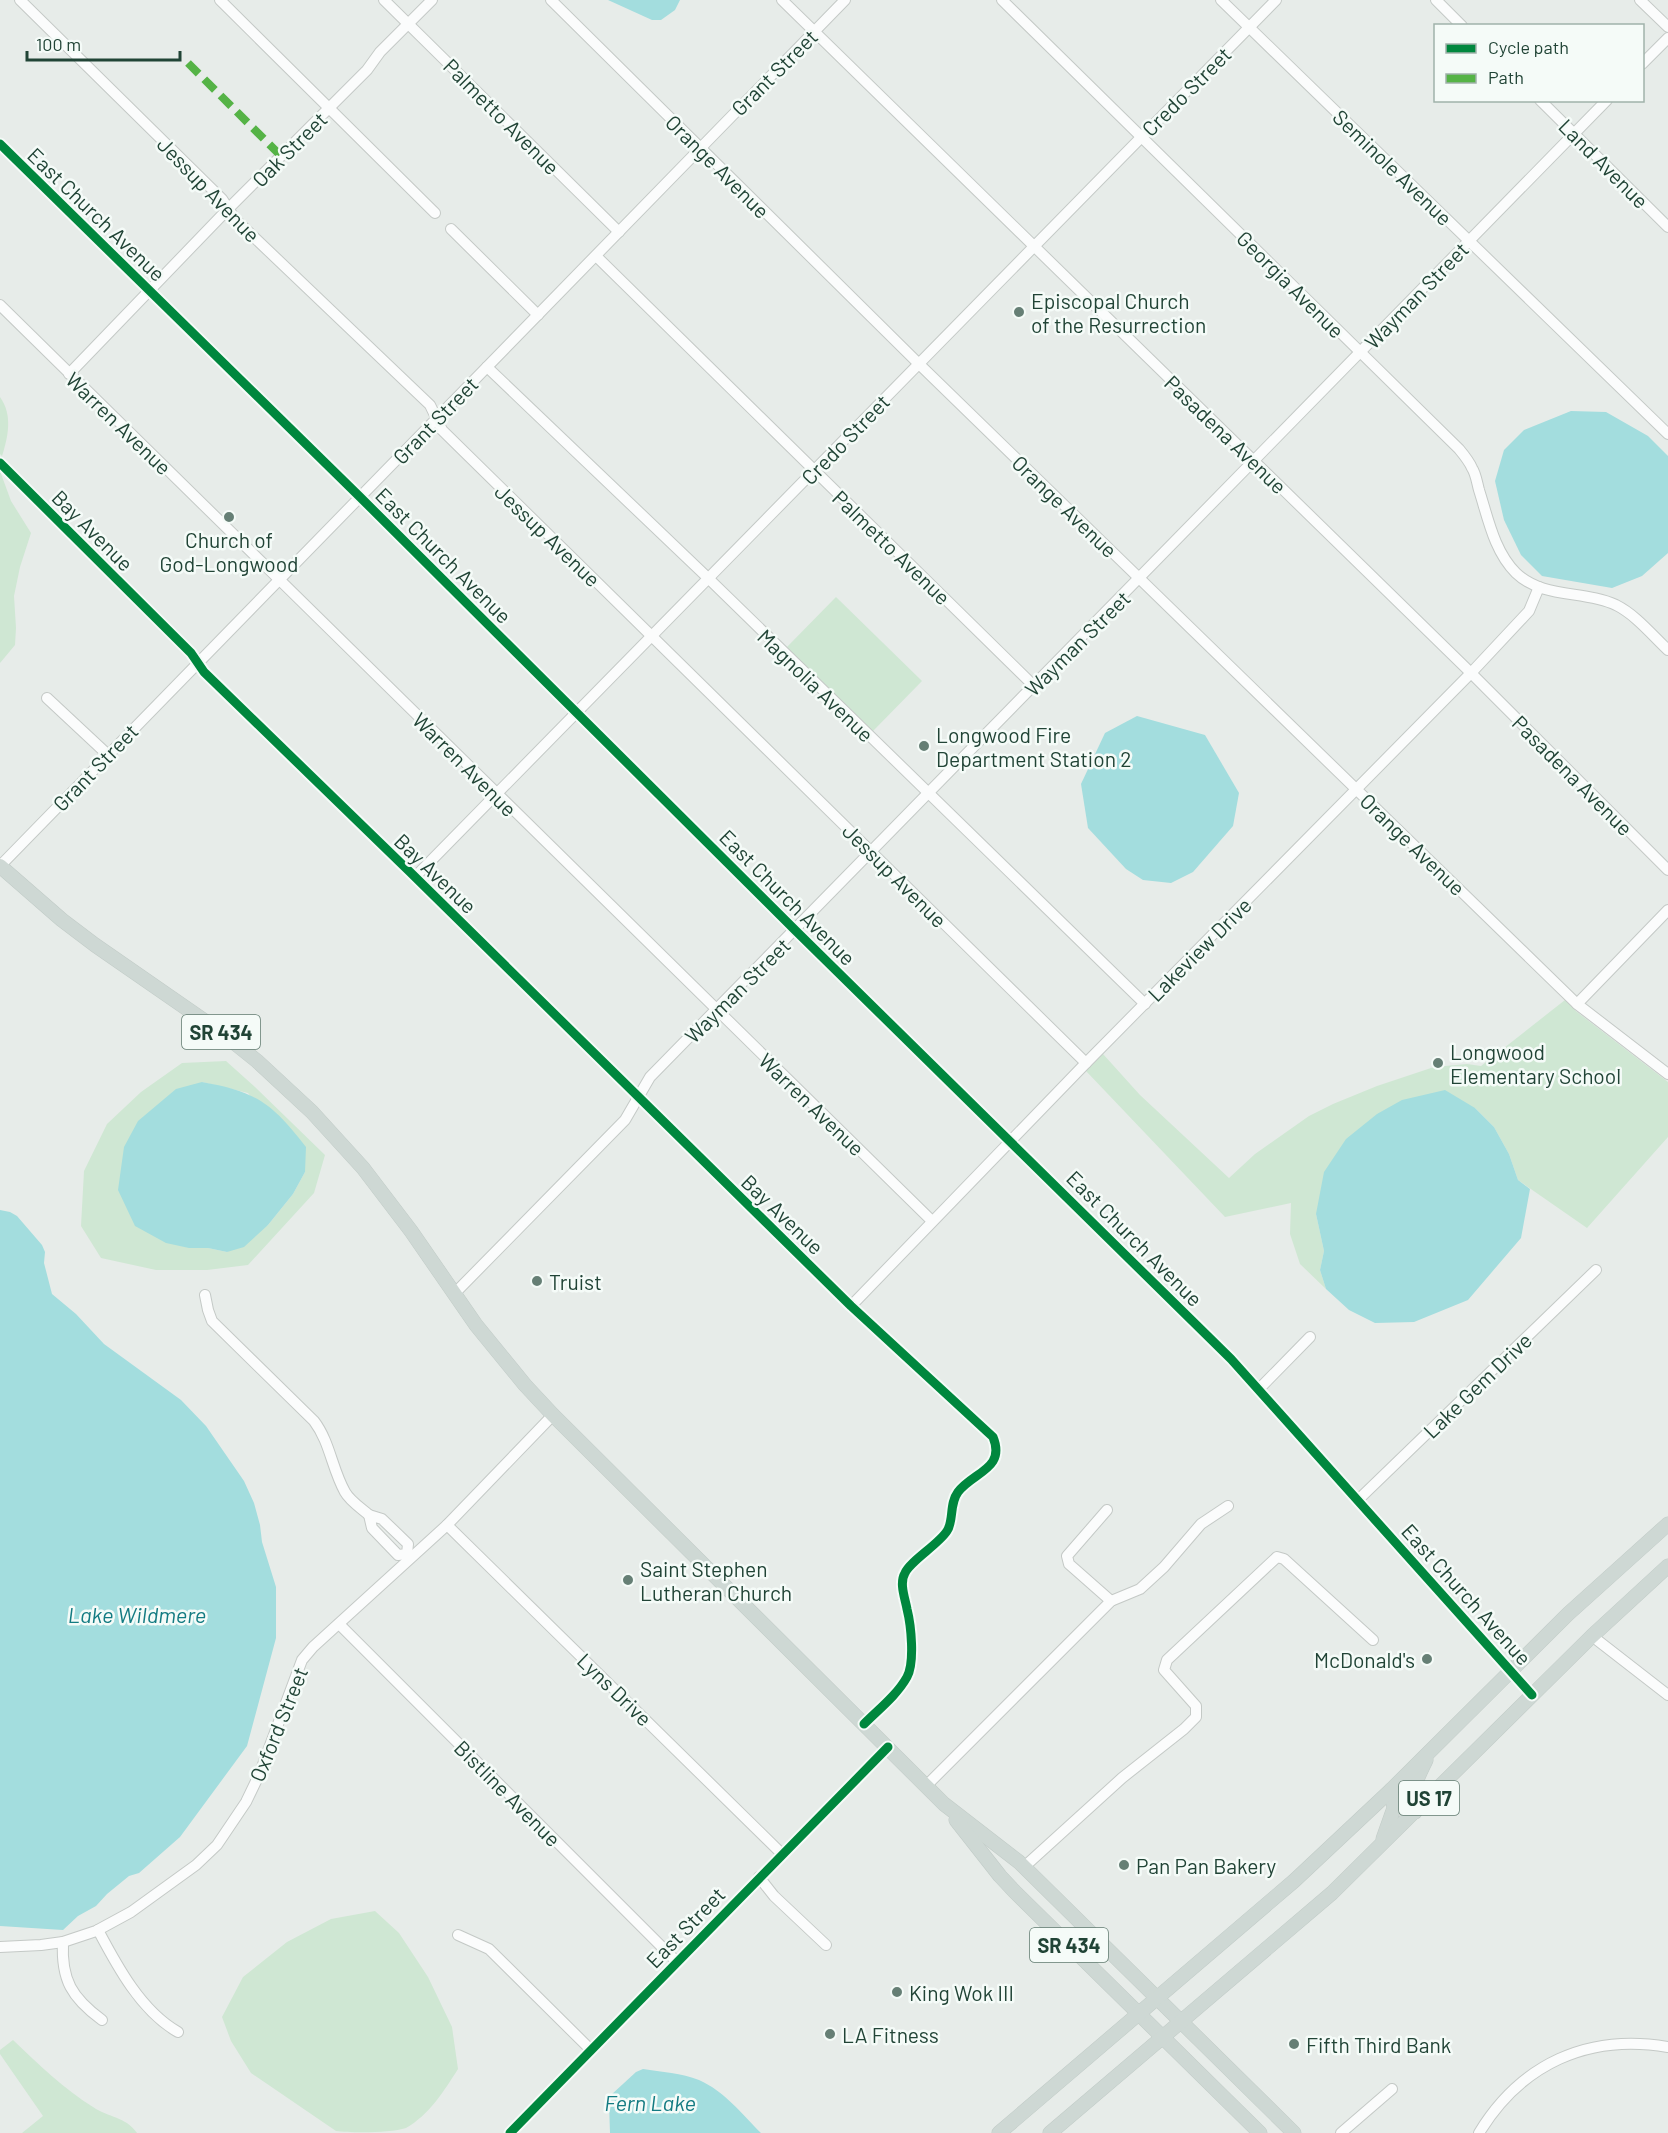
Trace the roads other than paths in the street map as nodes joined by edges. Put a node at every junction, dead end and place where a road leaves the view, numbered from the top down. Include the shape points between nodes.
1 (20, 0) edge
2 (220, 0) edge
3 (384, 0) edge
4 (432, 0) edge
5 (551, 0) edge
6 (782, 0) edge
7 (845, 0) edge
8 (1002, 0) edge
9 (1221, 0) edge
10 (1276, 0) edge
11 (1436, 0) edge
12 (1640, 0) edge
13 (408, 23) junction
14 (1460, 24) edge
15 (1249, 27) junction
16 (1668, 27) edge
17 (814, 31) junction
18 (1668, 38) edge
19 (1644, 62) edge
20 (1542, 102) edge
21 (1605, 102) edge
22 (328, 109) junction
23 (1575, 134) junction
24 (1141, 136) junction
25 (0, 144) edge
26 (699, 148) junction
27 (228, 209) junction
28 (435, 213) dead end
29 (1668, 227) edge
30 (450, 229) dead end
31 (619, 232) junction
32 (1469, 240) junction
33 (1035, 245) junction
34 (596, 256) junction
35 (150, 291) junction
36 (0, 305) edge
37 (538, 315) junction
38 (1360, 351) junction
39 (919, 364) junction
40 (487, 366) junction
41 (69, 374) junction
42 (436, 419) junction
43 (1668, 434) edge
44 (1254, 460) junction
45 (0, 463) edge
46 (814, 471) junction
47 (360, 497) junction
48 (708, 578) junction
49 (1140, 579) junction
50 (279, 580) junction
51 (1539, 587) junction
52 (651, 636) junction
53 (1668, 650) edge
54 (198, 663) junction
55 (1471, 673) junction
56 (1034, 686) junction
57 (47, 698) dead end
58 (577, 712) junction
59 (107, 754) junction
60 (1357, 789) junction
61 (497, 795) junction
62 (928, 795) junction
63 (871, 852) junction
64 (0, 866) edge
65 (1668, 870) edge
66 (415, 877) junction
67 (1667, 913) edge
68 (795, 931) junction
69 (1145, 1004) junction
70 (1577, 1004) junction
71 (716, 1010) junction
72 (1086, 1064) junction
73 (1668, 1074) edge
74 (639, 1098) junction
75 (1011, 1141) junction
76 (932, 1221) junction
77 (1596, 1270) dead end
78 (454, 1294) junction
79 (205, 1295) dead end
80 (851, 1306) junction
81 (1310, 1337) dead end
82 (1259, 1389) junction
83 (554, 1415) junction
84 (1358, 1500) junction
85 (1228, 1506) dead end
86 (1107, 1510) dead end
87 (1668, 1524) edge
88 (447, 1525) junction
89 (409, 1556) junction
90 (1668, 1566) edge
91 (1111, 1601) junction
92 (339, 1624) junction
93 (1592, 1636) junction
94 (1372, 1640) dead end
95 (1511, 1670) junction
96 (1532, 1695) junction
97 (1668, 1695) edge
98 (864, 1724) junction
99 (888, 1747) junction
100 (1431, 1749) junction
101 (926, 1786) junction
102 (1391, 1790) junction
103 (944, 1804) junction
104 (1415, 1812) junction
105 (1380, 1847) junction
106 (782, 1854) junction
107 (1024, 1867) junction
108 (759, 1877) junction
109 (98, 1930) junction
110 (458, 1935) dead end
111 (63, 1942) junction
112 (825, 1945) dead end
113 (0, 1947) edge
114 (677, 1962) junction
115 (1157, 1997) junction
116 (1139, 2013) junction
117 (102, 2020) dead end
118 (1181, 2021) junction
119 (178, 2032) dead end
120 (1163, 2036) junction
121 (1668, 2047) edge
122 (591, 2050) junction
123 (1392, 2089) dead end
124 (510, 2133) edge
125 (999, 2133) edge
126 (1050, 2133) edge
127 (1260, 2133) edge
128 (1294, 2133) edge
129 (1341, 2133) edge
130 (1479, 2133) edge

1 - 27 street, Jessup Avenue
2 - 22 street
3 - 13 street, Palmetto Avenue
4 - 13 street, Oak Street
5 - 26 street, Orange Avenue
6 - 17 street, Pasadena Avenue
7 - 17 street, Grant Street
8 - 24 street, Georgia Avenue
9 - 15 street, Seminole Avenue
10 - 15 street, Credo Street
11 - 14 street
12 - 16 street
13 - 22 street, Oak Street
13 - 31 street, Palmetto Avenue
15 - 24 street, Credo Street
15 - 32 street, Seminole Avenue
17 - 26 street, Grant Street
17 - 33 street, Pasadena Avenue
18 - 19 street
20 - 23 street, Land Avenue
21 - 23 street, Wayman Street
22 - 27 street, Oak Street
22 - 28 street
23 - 29 street, Land Avenue
23 - 32 street, Wayman Street
24 - 33 street, Credo Street
24 - 38 street, Georgia Avenue
25 - 35 street, East Church Avenue
26 - 31 street, Grant Street
26 - 39 street, Orange Avenue
27 - 35 street, Oak Street
27 - 42 street, Jessup Avenue via 430,405
30 - 37 street
31 - 34 street, Grant Street
32 - 38 street, Wayman Street
32 - 43 street, Seminole Avenue
33 - 39 street, Credo Street
33 - 44 street, Pasadena Avenue
34 - 37 street, Grant Street
34 - 46 street, Palmetto Avenue
35 - 41 street, Oak Street
35 - 47 street, East Church Avenue
36 - 41 street, Warren Avenue
37 - 40 street, Grant Street
38 - 44 street, Wayman Street
38 - 51 street, Georgia Avenue via 1459,449 1473,469 1502,556 1522,578
39 - 46 street, Credo Street
39 - 49 street, Orange Avenue
40 - 42 street, Grant Street
40 - 48 street, Magnolia Avenue
41 - 50 street, Warren Avenue
42 - 47 street, Grant Street
42 - 52 street, Jessup Avenue via 442,430
44 - 49 street, Wayman Street
44 - 55 street, Pasadena Avenue
45 - 54 street, Bay Avenue
46 - 48 street, Credo Street
46 - 56 street, Palmetto Avenue
47 - 50 street, Grant Street
47 - 58 street, East Church Avenue
48 - 52 street, Credo Street
48 - 62 street, Magnolia Avenue
49 - 56 street, Wayman Street
49 - 60 street, Orange Avenue
50 - 54 street, Grant Street
50 - 61 street, Warren Avenue
51 - 53 street, Georgia Avenue via 1616,605
51 - 55 street, Lakeview Drive via 1529,611
52 - 58 street, Credo Street
52 - 63 street, Jessup Avenue
54 - 59 street, Grant Street
54 - 66 street, Bay Avenue
55 - 60 street, Lakeview Drive
55 - 65 street, Pasadena Avenue
56 - 62 street, Wayman Street
57 - 59 street
58 - 61 street, Credo Street
58 - 68 street, East Church Avenue
59 - 64 street, Grant Street
60 - 69 street, Lakeview Drive
60 - 70 street, Orange Avenue
61 - 66 street, Credo Street
61 - 71 street, Warren Avenue
62 - 63 street, Wayman Street
62 - 69 street, Magnolia Avenue
63 - 68 street, Wayman Street
63 - 72 street, Jessup Avenue
64 - 78 main road, SR 434 via 62,920 222,1033 284,1085 363,1168
66 - 74 street, Bay Avenue
67 - 70 street
68 - 71 street, Wayman Street
68 - 75 street, East Church Avenue
69 - 72 street, Lakeview Drive
70 - 73 street, Orange Avenue
71 - 74 street, Wayman Street via 650,1077
71 - 76 street, Warren Avenue
72 - 75 street, Lakeview Drive
74 - 78 street, Wayman Street via 625,1120
74 - 80 street, Bay Avenue
75 - 76 street, Lakeview Drive
75 - 82 street, East Church Avenue
76 - 80 street, Lakeview Drive
77 - 84 street, Lake Gem Drive
78 - 83 main road, SR 434 via 500,1356
79 - 89 street via 212,1321 324,1434 345,1492 408,1544
80 - 98 street, Bay Avenue via 993,1437 997,1448 995,1460 958,1492 948,1530 905,1573 903,1590 912,1653 909,1674
81 - 82 street
82 - 84 street, East Church Avenue
83 - 88 street, Oxford Street
83 - 98 main road, SR 434
84 - 95 street, East Church Avenue
85 - 91 street via 1201,1524 1164,1568 1140,1589
86 - 91 street via 1067,1556 1069,1563
87 - 95 main road, US 17
88 - 89 street, Oxford Street
88 - 106 street, Lyns Drive
89 - 92 street, Oxford Street
90 - 93 main road, US 17
91 - 101 street
92 - 109 street, Oxford Street via 302,1660 259,1775 217,1845 154,1896
92 - 114 street, Bistline Avenue
93 - 96 main road, US 17
93 - 97 street
94 - 107 street via 1284,1559 1277,1557 1167,1660 1164,1670 1196,1706 1196,1717
95 - 96 street, East Church Avenue
95 - 100 main road, US 17
96 - 104 main road, US 17
98 - 99 main road, SR 434
99 - 101 main road, SR 434
99 - 106 street, East Street
100 - 102 main road, US 17
100 - 104 main road via 1414,1786 1411,1803
101 - 103 main road, SR 434
102 - 105 main road via 1394,1808
102 - 115 main road, US 17 via 1294,1881
103 - 107 main road, SR 434
103 - 116 main road, SR 434 via 1000,1876
104 - 105 main road, US 17
105 - 118 main road, US 17 via 1287,1933
106 - 108 street, East Street
107 - 115 main road, SR 434
108 - 112 street
108 - 114 street, East Street
109 - 111 street, Oxford Street
109 - 119 street via 142,2001
110 - 122 street via 489,1949
111 - 113 street, Oxford Street
111 - 117 street via 65,1975 73,1994
114 - 122 street, East Street
115 - 116 main road, US 17
115 - 118 main road, SR 434
116 - 120 main road, SR 434
116 - 125 main road, US 17
118 - 120 main road, US 17
118 - 128 main road, SR 434
120 - 126 main road, US 17
120 - 127 main road, SR 434
121 - 130 street via 1610,2044 1551,2061 1504,2099
122 - 124 street, East Street
123 - 129 street

